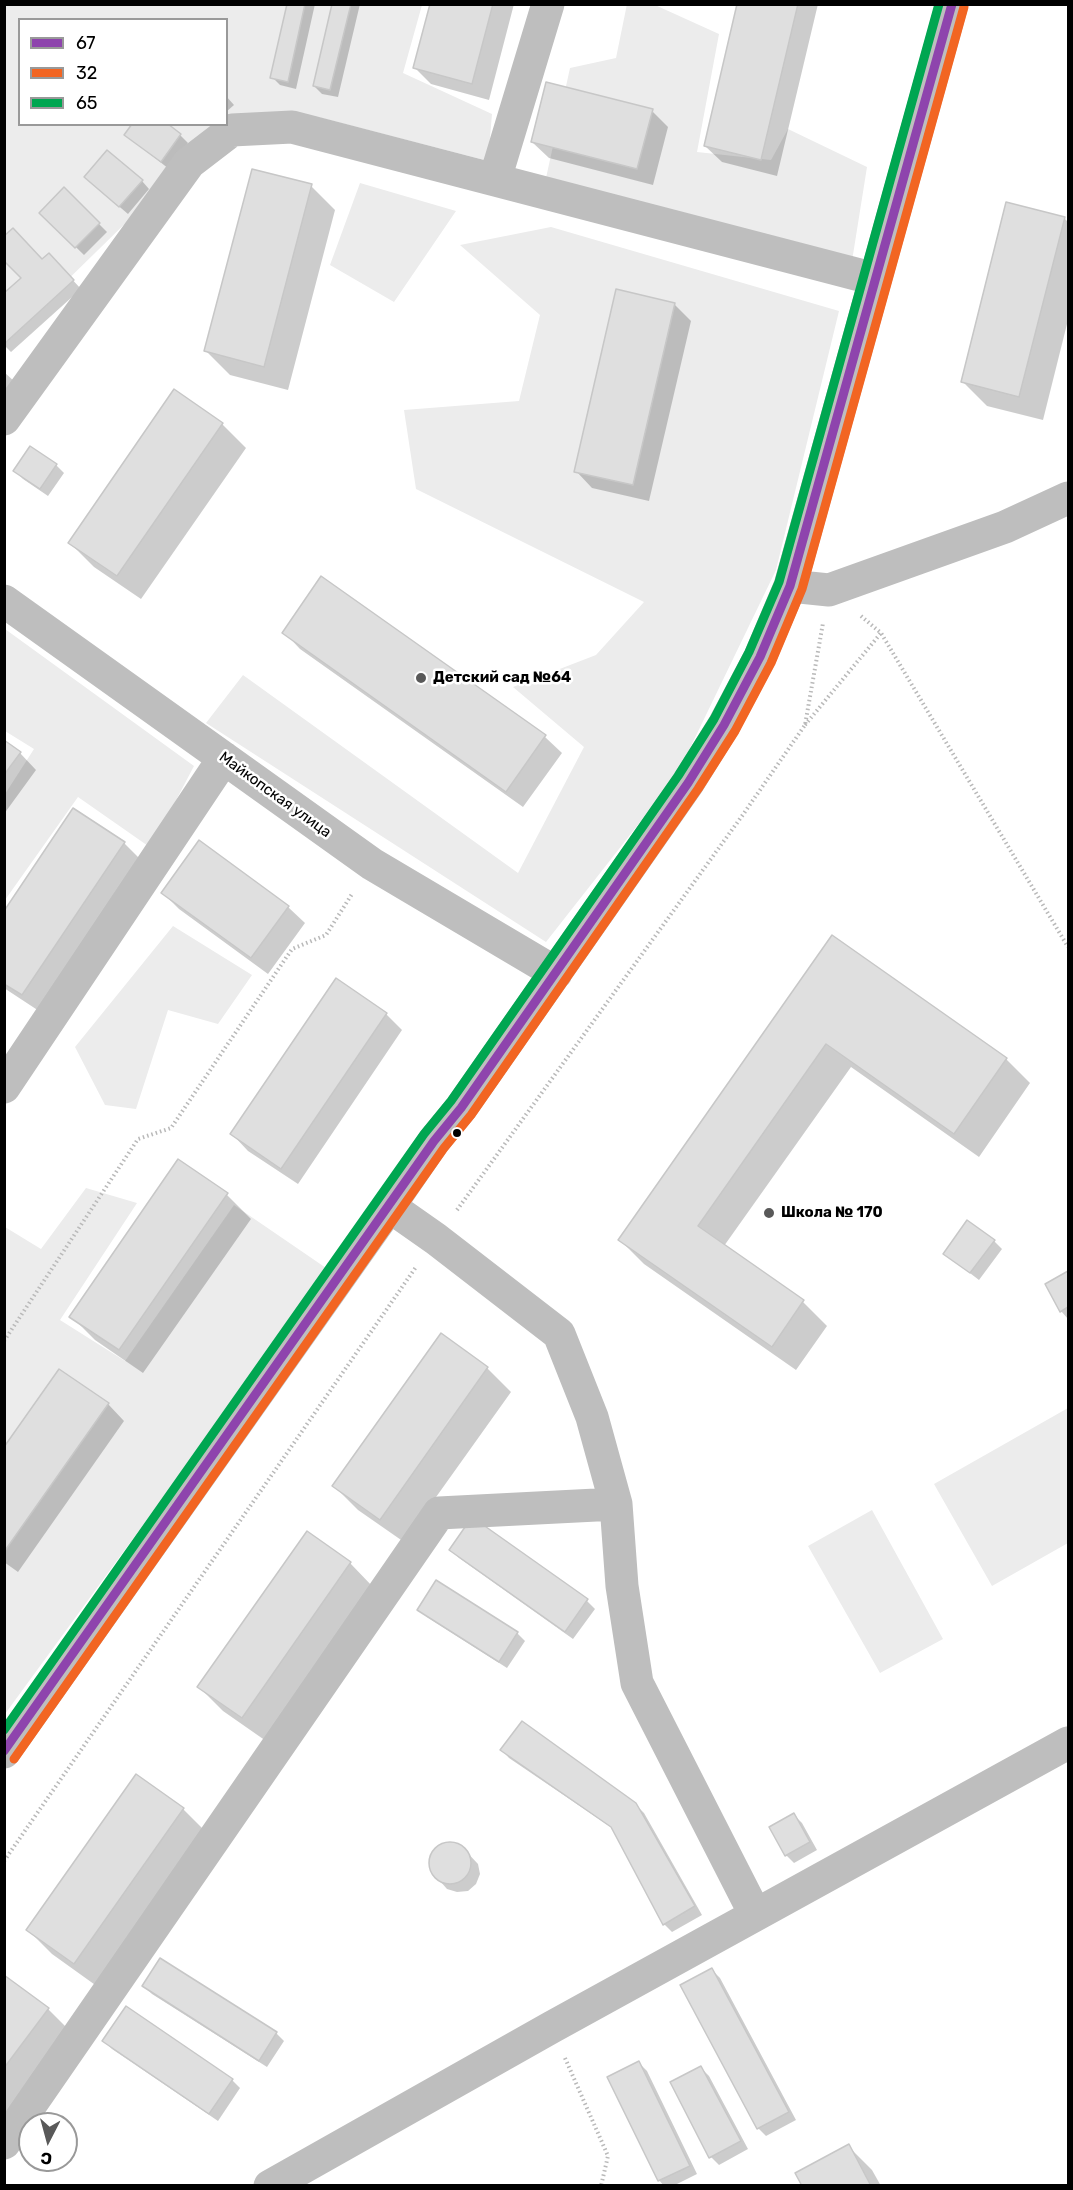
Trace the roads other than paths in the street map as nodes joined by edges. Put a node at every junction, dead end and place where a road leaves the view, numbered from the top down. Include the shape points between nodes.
1 (548, 4) edge
2 (952, 4) edge
3 (495, 179) junction
4 (875, 279) junction
5 (4, 418) edge
6 (1068, 498) edge
7 (790, 586) junction
8 (4, 601) edge
9 (224, 758) junction
10 (556, 973) junction
11 (4, 1086) edge
12 (389, 1206) junction
13 (616, 1504) junction
14 (1068, 1743) edge
15 (4, 1752) edge
16 (755, 1914) junction
17 (4, 2142) edge
18 (270, 2186) edge

1 - 3 street
2 - 4 street
3 - 4 street
3 - 5 street via 292,127 232,130 189,163
4 - 7 street
6 - 7 street via 1005,527 829,590
7 - 10 street via 760,657 724,725
8 - 9 street, Майкопская улица
9 - 10 street, Майкопская улица via 372,864
9 - 11 street
10 - 12 street
12 - 13 street via 559,1334 592,1417
12 - 15 street
13 - 16 street via 622,1587 637,1683
13 - 17 street via 439,1513
14 - 16 street
16 - 18 street

